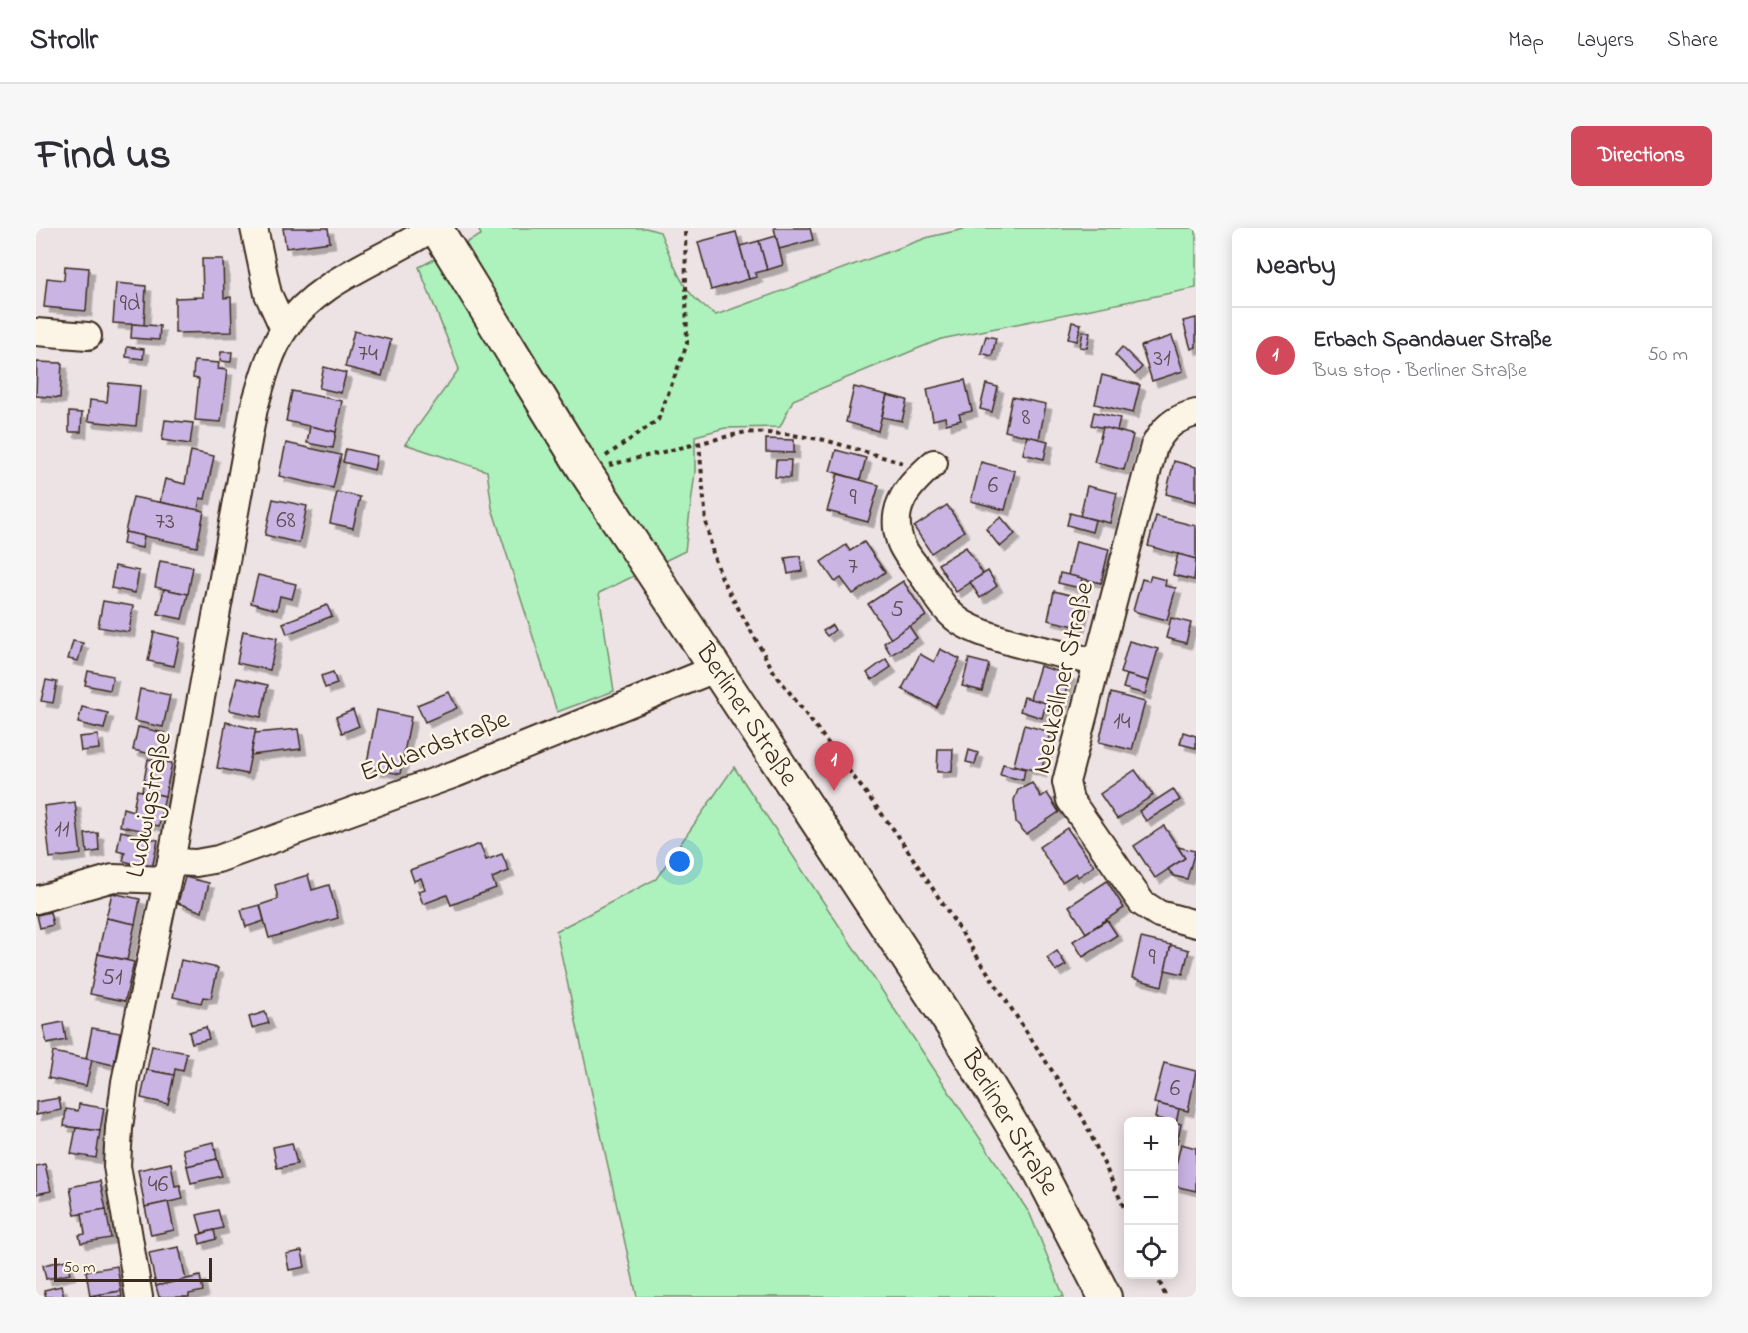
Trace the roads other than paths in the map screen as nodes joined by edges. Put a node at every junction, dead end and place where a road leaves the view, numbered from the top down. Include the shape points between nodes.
1 (254, 228) edge
2 (434, 228) edge
3 (284, 329) junction
4 (36, 332) edge
5 (88, 336) dead end
6 (1196, 412) edge
7 (930, 466) road end
8 (1096, 662) junction
9 (715, 669) junction
10 (169, 871) junction
11 (36, 900) edge
12 (1196, 924) edge
13 (139, 1297) edge
14 (1105, 1297) edge

1 - 3 street via 268,294
2 - 3 street, Ludwigstraße via 328,288
2 - 9 street, Berliner Straße via 585,471
3 - 10 street, Ludwigstraße via 269,359 254,408
4 - 5 street
6 - 8 street, Neuköllner Straße via 1163,429 1154,446
7 - 8 street via 900,498 897,518 900,542 948,612 963,624 985,633
8 - 12 street, Neuköllner Straße via 1066,782 1070,800 1142,903 1159,914
9 - 10 street, Eduardstraße via 455,774 218,859
9 - 14 street, Berliner Straße via 952,1027 1038,1168
10 - 11 street, Eduardstraße via 113,878
10 - 13 street, Ludwigstraße via 119,1128 120,1186

